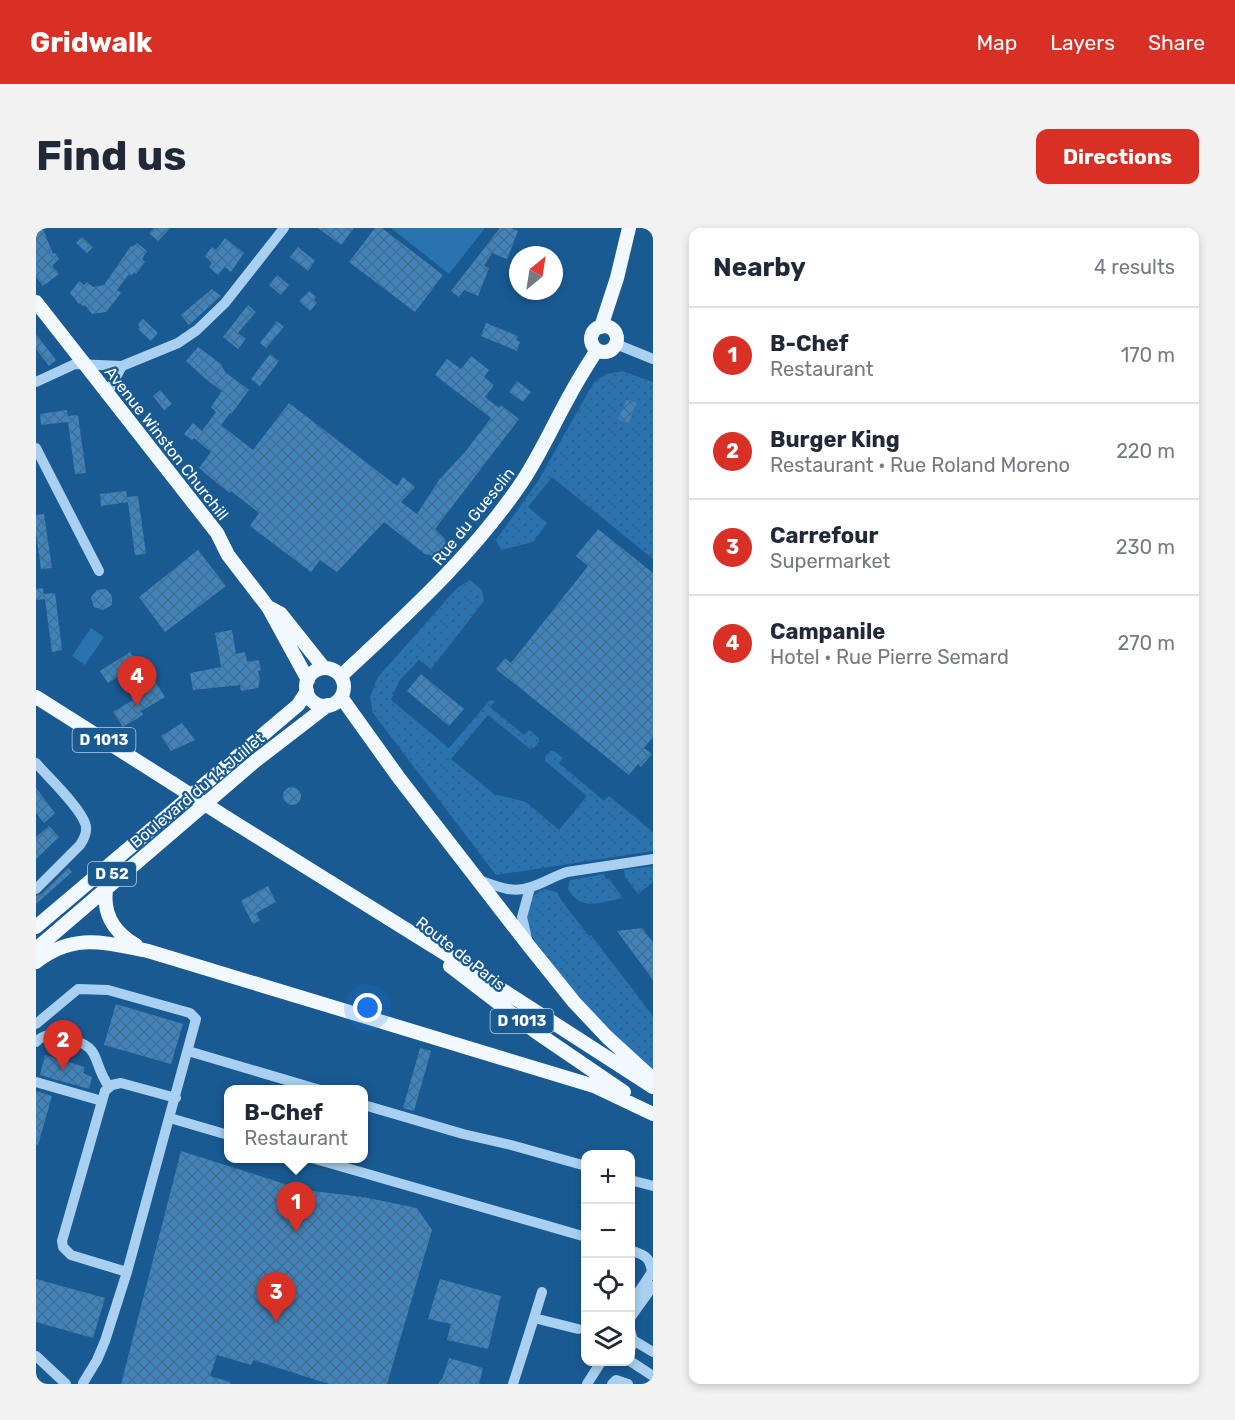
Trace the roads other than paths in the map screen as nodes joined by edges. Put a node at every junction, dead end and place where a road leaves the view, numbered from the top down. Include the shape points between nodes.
1 (284, 228) edge
2 (629, 228) edge
3 (36, 302) edge
4 (601, 327) junction
5 (616, 344) junction
6 (597, 350) junction
7 (653, 359) edge
8 (85, 364) junction
9 (122, 366) junction
10 (36, 382) edge
11 (107, 394) junction
12 (36, 448) edge
13 (99, 571) dead end
14 (268, 607) junction
15 (324, 668) junction
16 (341, 676) junction
17 (308, 685) junction
18 (36, 697) edge
19 (341, 697) junction
20 (328, 705) junction
21 (36, 763) edge
22 (180, 804) junction
23 (653, 859) edge
24 (479, 880) junction
25 (530, 888) junction
26 (36, 889) edge
27 (106, 890) junction
28 (396, 924) junction
29 (36, 927) edge
30 (529, 946) junction
31 (36, 949) edge
32 (148, 951) junction
33 (36, 962) edge
34 (36, 1024) edge
35 (37, 1037) edge
36 (188, 1051) junction
37 (653, 1079) edge
38 (36, 1082) edge
39 (306, 1085) edge
40 (109, 1087) junction
41 (653, 1087) edge
42 (176, 1098) junction
43 (102, 1101) junction
44 (368, 1106) edge
45 (653, 1113) edge
46 (170, 1118) junction
47 (224, 1134) edge
48 (329, 1163) edge
49 (581, 1165) edge
50 (635, 1181) edge
51 (653, 1186) edge
52 (581, 1236) edge
53 (635, 1252) edge
54 (127, 1272) junction
55 (653, 1286) edge
56 (542, 1292) dead end
57 (635, 1298) edge
58 (634, 1312) edge
59 (534, 1318) junction
60 (578, 1329) dead end
61 (635, 1342) edge
62 (653, 1352) edge
63 (36, 1356) edge
64 (635, 1364) edge
65 (598, 1366) edge
66 (653, 1376) edge
67 (66, 1384) edge
68 (81, 1384) edge
69 (513, 1384) edge
70 (587, 1384) edge
71 (612, 1384) edge
72 (628, 1384) edge

1 - 9 street via 225,303 197,330 178,343
2 - 4 main road
3 - 8 main road, Avenue Winston Churchill
4 - 5 main road via 614,331
4 - 6 main road via 592,335
5 - 6 main road via 606,352
5 - 7 street
6 - 16 main road, Rue du Guesclin via 540,455 503,509 434,589
8 - 9 street
8 - 10 street via 75,364
8 - 11 main road, Avenue Winston Churchill
9 - 11 street
11 - 14 main road, Avenue Winston Churchill via 217,533 228,555
12 - 13 street
14 - 15 main road via 281,615
14 - 17 main road
15 - 16 main road
15 - 17 main road via 314,672
16 - 19 main road
17 - 20 main road via 309,696 317,704
17 - 22 main road, Boulevard du 14 Juillet via 298,705
18 - 28 main road, Route de Paris / D 1013, bridge
19 - 20 main road
19 - 24 main road
20 - 27 main road, Boulevard du 14 Juillet via 254,762
21 - 26 street via 86,823 80,845
22 - 27 main road, D 52 via 168,822 112,873
22 - 29 main road, Boulevard du 14 Juillet
23 - 25 street via 567,872
24 - 25 street via 503,889
24 - 30 main road
25 - 30 street via 522,917
27 - 31 main road, Boulevard du 14 Juillet
27 - 32 main road, D 52 via 108,917 115,929
28 - 41 main road, Route de Paris / D 1013
28 - 45 main road, Route de Paris / D 1013 via 536,1032
30 - 37 main road via 590,1020
32 - 33 main road via 83,941
32 - 45 main road via 594,1086
34 - 36 street via 78,989 108,990 190,1013 196,1019
35 - 40 street via 52,1034 82,1041 95,1054
36 - 39 street
36 - 42 street
38 - 43 street
40 - 42 street via 121,1083
40 - 43 street
42 - 46 street
43 - 54 street via 62,1241 71,1255
44 - 49 street
46 - 47 street
46 - 54 street
48 - 52 street
50 - 51 street
53 - 57 street via 649,1259 652,1272
54 - 68 street via 105,1341
55 - 58 street
56 - 59 street
59 - 60 street
59 - 69 street
61 - 62 street
63 - 67 street
64 - 66 street
65 - 70 street
71 - 72 street via 620,1380

